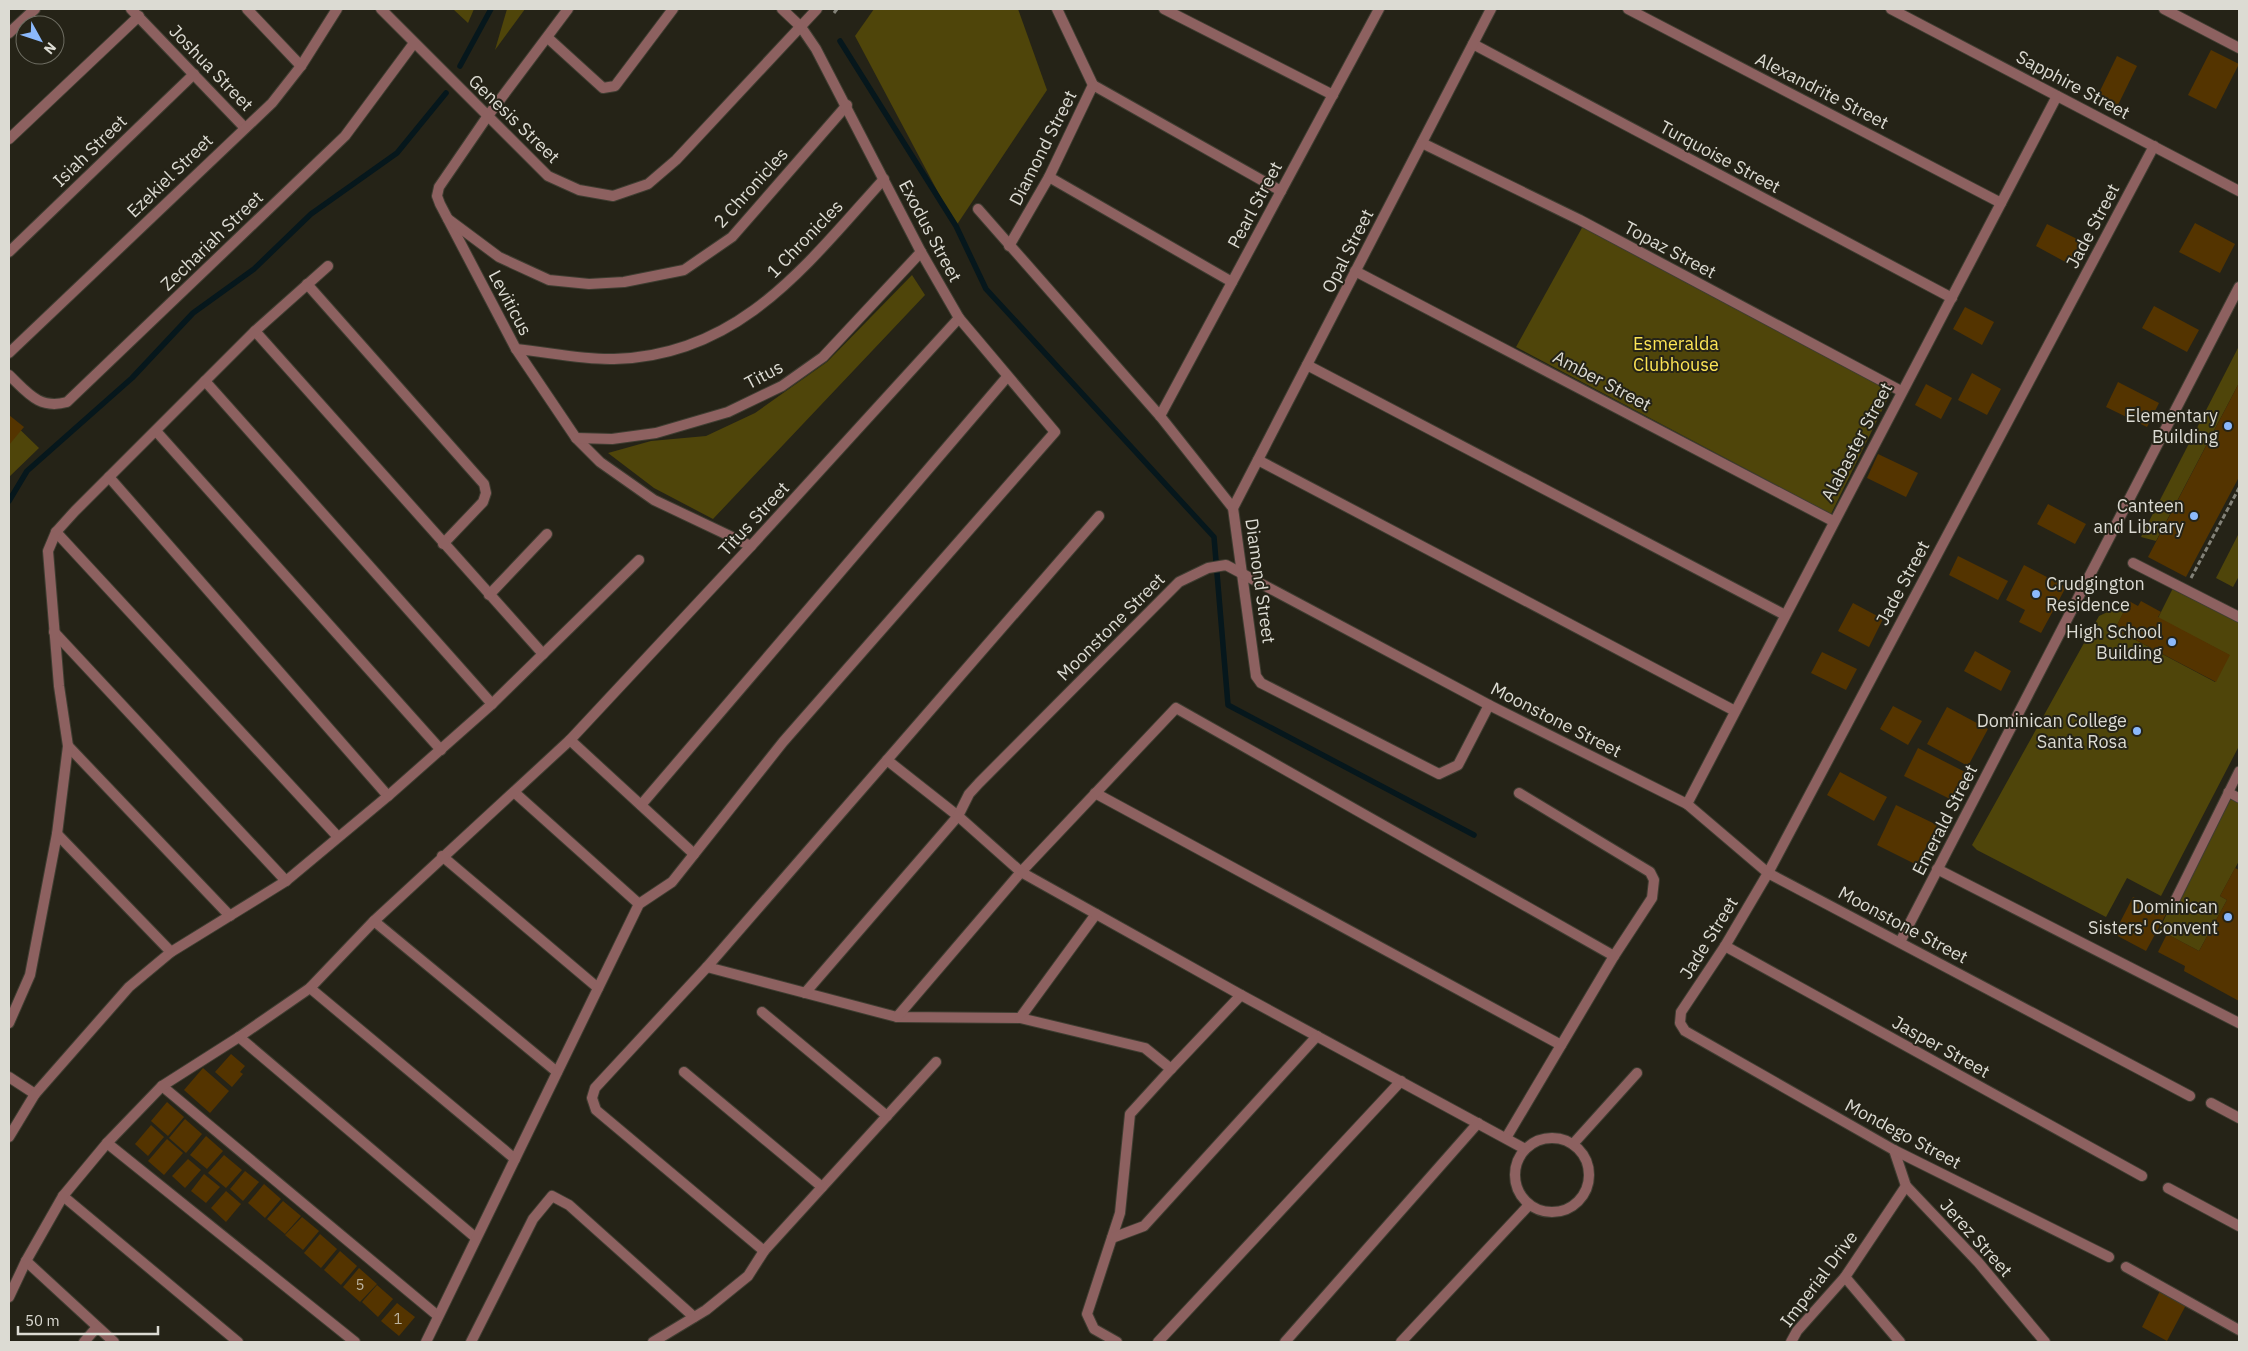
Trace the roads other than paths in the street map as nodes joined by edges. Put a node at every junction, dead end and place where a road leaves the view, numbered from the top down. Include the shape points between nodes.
1 (35, 9) edge
2 (131, 9) edge
3 (247, 9) edge
4 (337, 9) edge
5 (381, 9) edge
6 (568, 9) edge
7 (673, 9) edge
8 (782, 9) edge
9 (817, 9) edge
10 (1057, 9) edge
11 (1164, 9) edge
12 (1380, 9) edge
13 (1491, 9) edge
14 (1628, 9) edge
15 (1891, 9) edge
16 (2164, 9) edge
17 (139, 16) junction
18 (801, 27) junction
19 (9, 33) edge
20 (548, 38) junction
21 (414, 43) junction
22 (1473, 44) junction
23 (2239, 48) edge
24 (301, 66) junction
25 (194, 74) junction
26 (1093, 85) junction
27 (1333, 96) junction
28 (2057, 96) junction
29 (847, 105) junction
30 (487, 117) junction
31 (245, 128) junction
32 (9, 139) edge
33 (1422, 142) junction
34 (2154, 146) junction
35 (1049, 177) junction
36 (884, 179) junction
37 (2239, 191) edge
38 (1281, 192) junction
39 (2001, 203) junction
40 (978, 209) dead end
41 (445, 217) junction
42 (1009, 246) junction
43 (9, 252) edge
44 (921, 252) junction
45 (328, 266) dead end
46 (1356, 271) junction
47 (1232, 282) junction
48 (307, 284) junction
49 (2239, 287) edge
50 (1952, 298) junction
51 (959, 318) junction
52 (255, 331) junction
53 (516, 349) junction
54 (9, 353) edge
55 (1307, 365) junction
56 (9, 374) edge
57 (1007, 377) junction
58 (205, 381) junction
59 (1901, 391) junction
60 (1160, 416) junction
61 (156, 431) junction
62 (576, 438) junction
63 (1258, 460) junction
64 (109, 477) junction
65 (1233, 508) junction
66 (1099, 516) dead end
67 (1834, 521) junction
68 (56, 532) junction
69 (547, 534) dead end
70 (443, 544) junction
71 (751, 546) junction
72 (638, 560) dead end
73 (2133, 563) dead end
74 (1242, 573) junction
75 (489, 595) junction
76 (1785, 614) junction
77 (2239, 617) edge
78 (54, 632) junction
79 (543, 654) junction
80 (492, 704) junction
81 (1489, 705) junction
82 (1734, 711) junction
83 (570, 740) junction
84 (68, 746) junction
85 (441, 750) junction
86 (887, 760) junction
87 (2239, 771) edge
88 (514, 792) junction
89 (2228, 792) junction
90 (1095, 793) junction
91 (1519, 793) dead end
92 (388, 796) junction
93 (2239, 798) edge
94 (1686, 804) junction
95 (641, 805) junction
96 (958, 816) junction
97 (57, 834) junction
98 (338, 837) junction
99 (694, 854) junction
100 (442, 856) junction
101 (1937, 869) junction
102 (1021, 872) junction
103 (1768, 873) junction
104 (286, 881) junction
105 (2174, 900) dead end
106 (639, 904) junction
107 (1096, 914) junction
108 (230, 916) junction
109 (374, 921) junction
110 (1900, 942) junction
111 (1725, 946) junction
112 (171, 952) junction
113 (1614, 956) junction
114 (707, 967) junction
115 (310, 988) junction
116 (598, 988) junction
117 (805, 993) junction
118 (1241, 995) junction
119 (762, 1012) dead end
120 (897, 1017) junction
121 (1020, 1018) junction
122 (9, 1023) edge
123 (2239, 1023) edge
124 (1686, 1031) joint
125 (1318, 1036) junction
126 (239, 1038) junction
127 (1561, 1045) junction
128 (936, 1062) dead end
129 (1171, 1069) junction
130 (557, 1072) junction
131 (684, 1072) dead end
132 (1637, 1073) dead end
133 (9, 1077) edge
134 (1401, 1081) junction
135 (162, 1086) junction
136 (35, 1094) junction
137 (2190, 1096) dead end
138 (2211, 1103) dead end
139 (887, 1116) junction
140 (2239, 1118) edge
141 (1478, 1123) junction
142 (9, 1137) edge
143 (1506, 1138) junction
144 (107, 1142) junction
145 (1573, 1144) junction
146 (1525, 1149) junction
147 (1894, 1150) junction
148 (515, 1158) junction
149 (2142, 1176) dead end
150 (1906, 1186) junction
151 (822, 1187) junction
152 (2168, 1188) dead end
153 (63, 1196) junction
154 (1528, 1205) junction
155 (2239, 1226) edge
156 (476, 1238) junction
157 (1112, 1238) junction
158 (764, 1251) junction
159 (2109, 1257) dead end
160 (26, 1261) junction
161 (2126, 1267) dead end
162 (1845, 1277) junction
163 (9, 1297) edge
164 (438, 1316) junction
165 (694, 1317) junction
166 (97, 1327) junction
167 (2239, 1330) edge
168 (84, 1342) edge
169 (114, 1342) edge
170 (238, 1342) edge
171 (355, 1342) edge
172 (426, 1342) edge
173 (471, 1342) edge
174 (653, 1342) edge
175 (1117, 1342) edge
176 (1158, 1342) edge
177 (1285, 1342) edge
178 (1401, 1342) edge
179 (1791, 1342) edge
180 (1900, 1342) edge
181 (2045, 1342) edge

1 - 19 street
2 - 17 street, Joshua Street
3 - 24 street
4 - 24 street, Ezekiel Street
5 - 21 street, Genesis Street
6 - 20 street, Leviticus
7 - 20 street via 615,86 603,88
8 - 18 street
9 - 18 street, Genesis Street
10 - 26 street, Diamond Street
11 - 27 street
12 - 27 street, Pearl Street
13 - 22 street, Opal Street
14 - 39 street, Alexandrite Street
15 - 28 street, Sapphire Street
16 - 23 street
17 - 25 street, Joshua Street
17 - 32 street
18 - 29 street, Exodus Street
18 - 30 street, Genesis Street via 676,160 648,184 613,196 578,190 548,176
20 - 30 street, Leviticus
21 - 30 street, Genesis Street
21 - 56 street, Zechariah Street via 345,136 67,402 54,406 43,403
22 - 33 street, Opal Street
22 - 50 street, Turquoise Street
24 - 31 street, Ezekiel Street via 272,102
25 - 31 street, Joshua Street
25 - 43 street, Isiah Street
26 - 35 street, Diamond Street
26 - 38 street
27 - 38 street, Pearl Street
28 - 34 street, Sapphire Street
28 - 39 street, Alabaster Street
29 - 36 street, Exodus Street
29 - 41 street, 2 Chronicles via 732,237 684,270 624,282 589,284 549,280 499,257
30 - 41 street, Leviticus via 439,187 437,196
31 - 54 street, Ezekiel Street
33 - 46 street, Opal Street
33 - 59 street, Topaz Street via 1580,220
34 - 37 street, Sapphire Street
34 - 103 street, Jade Street
35 - 42 street, Diamond Street
35 - 47 street
36 - 44 street, Exodus Street
36 - 53 street, 1 Chronicles via 788,284 739,321 710,336 676,350 613,359
38 - 47 street, Pearl Street
39 - 50 street, Alabaster Street
40 - 42 street, Diamond Street
41 - 53 street, Leviticus
42 - 60 street, Diamond Street
44 - 51 street, Exodus Street
44 - 62 street, Titus via 823,357 782,386 728,412 656,434 612,439
45 - 48 street
46 - 55 street, Opal Street
46 - 67 street, Amber Street
47 - 60 street, Pearl Street
48 - 52 street
48 - 70 street via 484,484 483,502
49 - 101 street, Emerald Street
50 - 59 street, Alabaster Street
51 - 57 street, Exodus Street
51 - 71 street, Titus Street
52 - 58 street
52 - 70 street
53 - 62 street, Leviticus
55 - 63 street, Opal Street
55 - 76 street
57 - 95 street
57 - 99 street, Exodus Street via 1055,432 783,742
58 - 61 street
58 - 80 street
59 - 67 street, Alabaster Street
60 - 65 street, Diamond Street
61 - 64 street
61 - 85 street
62 - 71 street, Leviticus via 600,462 654,500
63 - 65 street, Opal Street
63 - 82 street
64 - 68 street
64 - 92 street
65 - 74 street, Diamond Street
66 - 86 street
67 - 76 street, Alabaster Street
68 - 78 street via 48,551
68 - 98 street
69 - 75 street
70 - 75 street
71 - 83 street, Titus Street
72 - 79 street
73 - 77 street
74 - 81 street, Moonstone Street
74 - 81 street, Diamond Street via 1256,676 1270,690 1439,774 1458,765
74 - 96 street, Moonstone Street via 1226,565 1208,568 1179,582 979,783 969,794
75 - 79 street
76 - 82 street, Alabaster Street
78 - 84 street
78 - 104 street
79 - 80 street
80 - 85 street
81 - 94 street, Moonstone Street
82 - 94 street, Alabaster Street
83 - 88 street, Titus Street
83 - 95 street
84 - 97 street
84 - 108 street
85 - 92 street
86 - 96 street
86 - 114 street
87 - 89 lane
88 - 100 street, Titus Street
88 - 106 street
89 - 93 lane
89 - 105 lane
90 - 102 street
90 - 113 street via 1176,708
90 - 127 street
91 - 113 street via 1650,872 1654,880 1652,898
92 - 98 street
94 - 103 street, Moonstone Street
95 - 99 street
96 - 102 street
96 - 117 street, Moonstone Street
97 - 112 street
97 - 122 street via 30,975
98 - 104 street
99 - 106 street via 672,882
100 - 109 street, Titus Street
100 - 116 street
101 - 110 street, Emerald Street
101 - 123 street
102 - 107 street
102 - 120 street
103 - 110 street, Moonstone Street
103 - 111 street, Jade Street
104 - 108 street
106 - 116 street
107 - 118 street
107 - 121 street
108 - 112 street
109 - 115 street, Titus Street
109 - 130 street
110 - 137 street, Moonstone Street
111 - 124 street, Jade Street via 1681,1012 1680,1023
111 - 149 street, Jasper Street
112 - 136 street via 128,988
113 - 127 street
114 - 117 street
114 - 158 street via 595,1088 592,1098 596,1110
115 - 126 street, Titus Street
115 - 148 street
116 - 130 street
117 - 120 street
118 - 125 street
118 - 129 street
119 - 139 street
120 - 121 street
121 - 129 street via 1145,1048
124 - 147 street, Mondego Street
125 - 134 street
125 - 157 street via 1144,1226
126 - 135 street, Titus Street
126 - 156 street
127 - 143 street
128 - 139 street
129 - 157 street via 1130,1114 1120,1213
130 - 148 street
131 - 151 street
132 - 145 street
133 - 136 street
134 - 141 street
134 - 176 street
135 - 144 street, Titus Street
135 - 164 street
136 - 142 street
138 - 140 street
139 - 151 street
141 - 143 street
141 - 177 street
143 - 146 street
144 - 153 street, Titus Street
144 - 171 street
145 - 146 street via 1557,1138 1539,1140
145 - 154 street via 1584,1156 1589,1173 1586,1190 1576,1203 1561,1212 1544,1212
146 - 154 street via 1515,1167 1516,1188
147 - 150 street, Jerez Street
147 - 159 street, Mondego Street
148 - 156 street
150 - 162 street, Imperial Drive
150 - 181 street, Jerez Street via 1978,1262
151 - 158 street
152 - 155 street
153 - 160 street, Titus Street
153 - 170 street
154 - 178 street
156 - 164 street
157 - 175 street via 1087,1314 1094,1329
158 - 165 street via 748,1276
160 - 163 street, Titus Street
160 - 166 street
161 - 167 street
162 - 179 street, Imperial Drive
162 - 180 street
164 - 172 street
165 - 173 street via 569,1205 552,1196 533,1219
165 - 174 street
166 - 168 street
166 - 169 street

